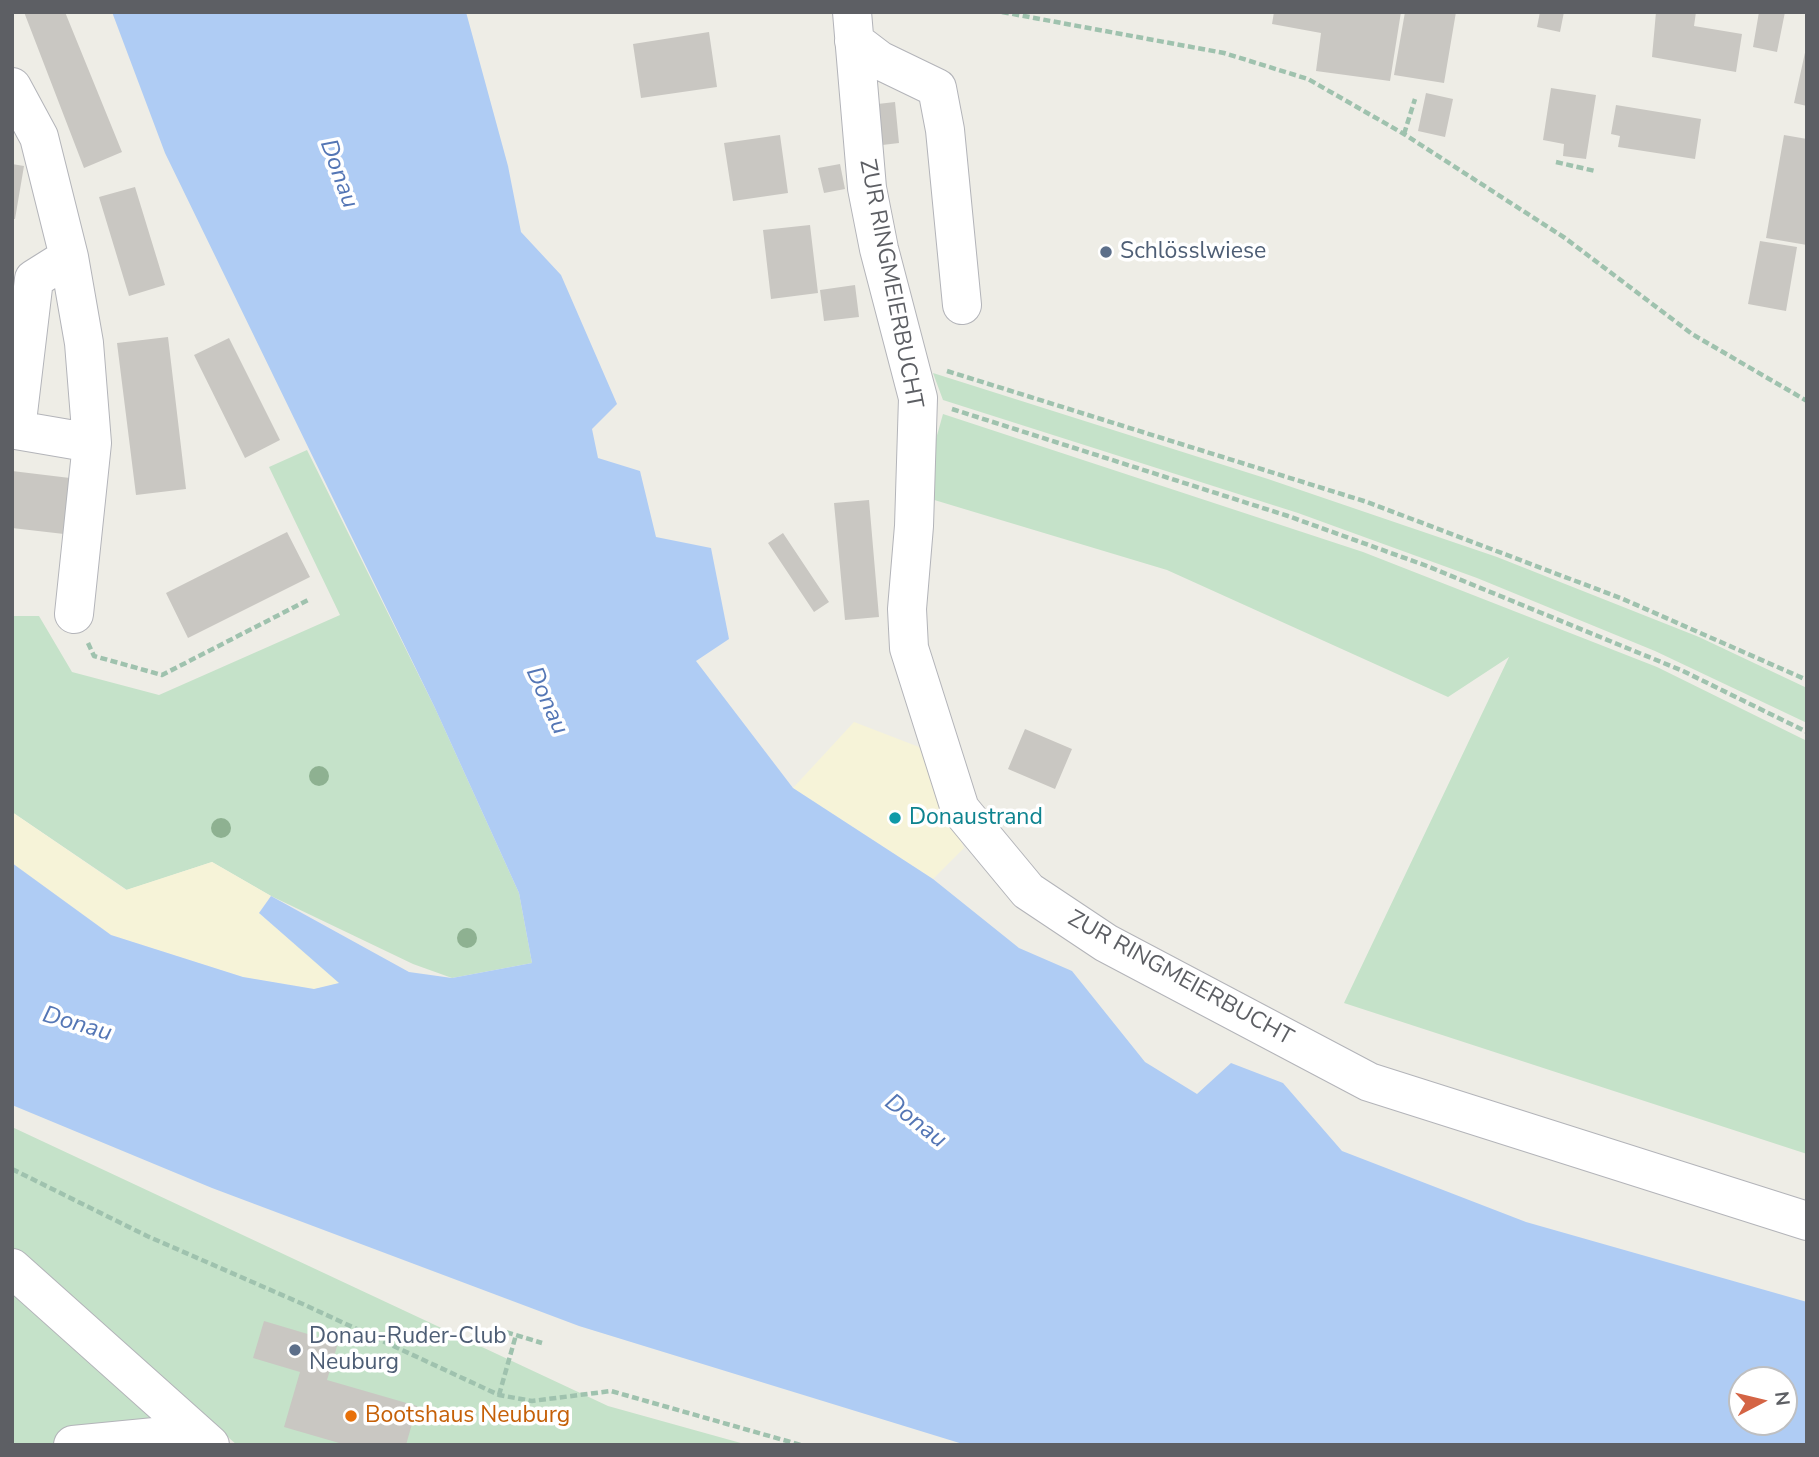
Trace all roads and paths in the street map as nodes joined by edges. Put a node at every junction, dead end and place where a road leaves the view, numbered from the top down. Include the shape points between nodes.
1 (1002, 12) edge
2 (853, 26) edge
3 (12, 87) edge
4 (1415, 99) dead end
5 (1404, 134) junction
6 (1556, 162) dead end
7 (1595, 171) dead end
8 (69, 257) junction
9 (962, 305) dead end
10 (910, 359) junction
11 (918, 398) junction
12 (1807, 401) edge
13 (92, 443) junction
14 (310, 599) dead end
15 (74, 614) joint
16 (1807, 680) edge
17 (1807, 732) edge
18 (12, 1168) edge
19 (1807, 1222) edge
20 (12, 1268) edge
21 (496, 1329) dead end
22 (516, 1335) junction
23 (542, 1343) dead end
24 (499, 1395) junction
25 (203, 1439) edge
26 (73, 1445) edge
27 (801, 1445) edge

1 - 5 path via 1224,52 1308,79
2 - 9 street via 889,65 937,88 946,130
2 - 10 street, ZUR RINGMEIERBUCHT via 873,222
3 - 8 street via 39,138
4 - 5 path
5 - 12 path via 1565,239 1692,334
6 - 7 path
8 - 13 street via 84,343
8 - 13 street via 34,279 16,430
10 - 11 street, ZUR RINGMEIERBUCHT
10 - 16 path via 1367,502 1623,598
11 - 17 path via 1288,516 1427,566 1683,671
11 - 19 street, ZUR RINGMEIERBUCHT via 909,648 960,809 1028,891 1106,943 1369,1082
13 - 15 street
14 - 15 path via 162,675 93,656
18 - 24 path via 147,1236
20 - 25 street
21 - 22 path
22 - 23 path
22 - 24 path
24 - 27 path via 532,1401 611,1391
25 - 26 street

